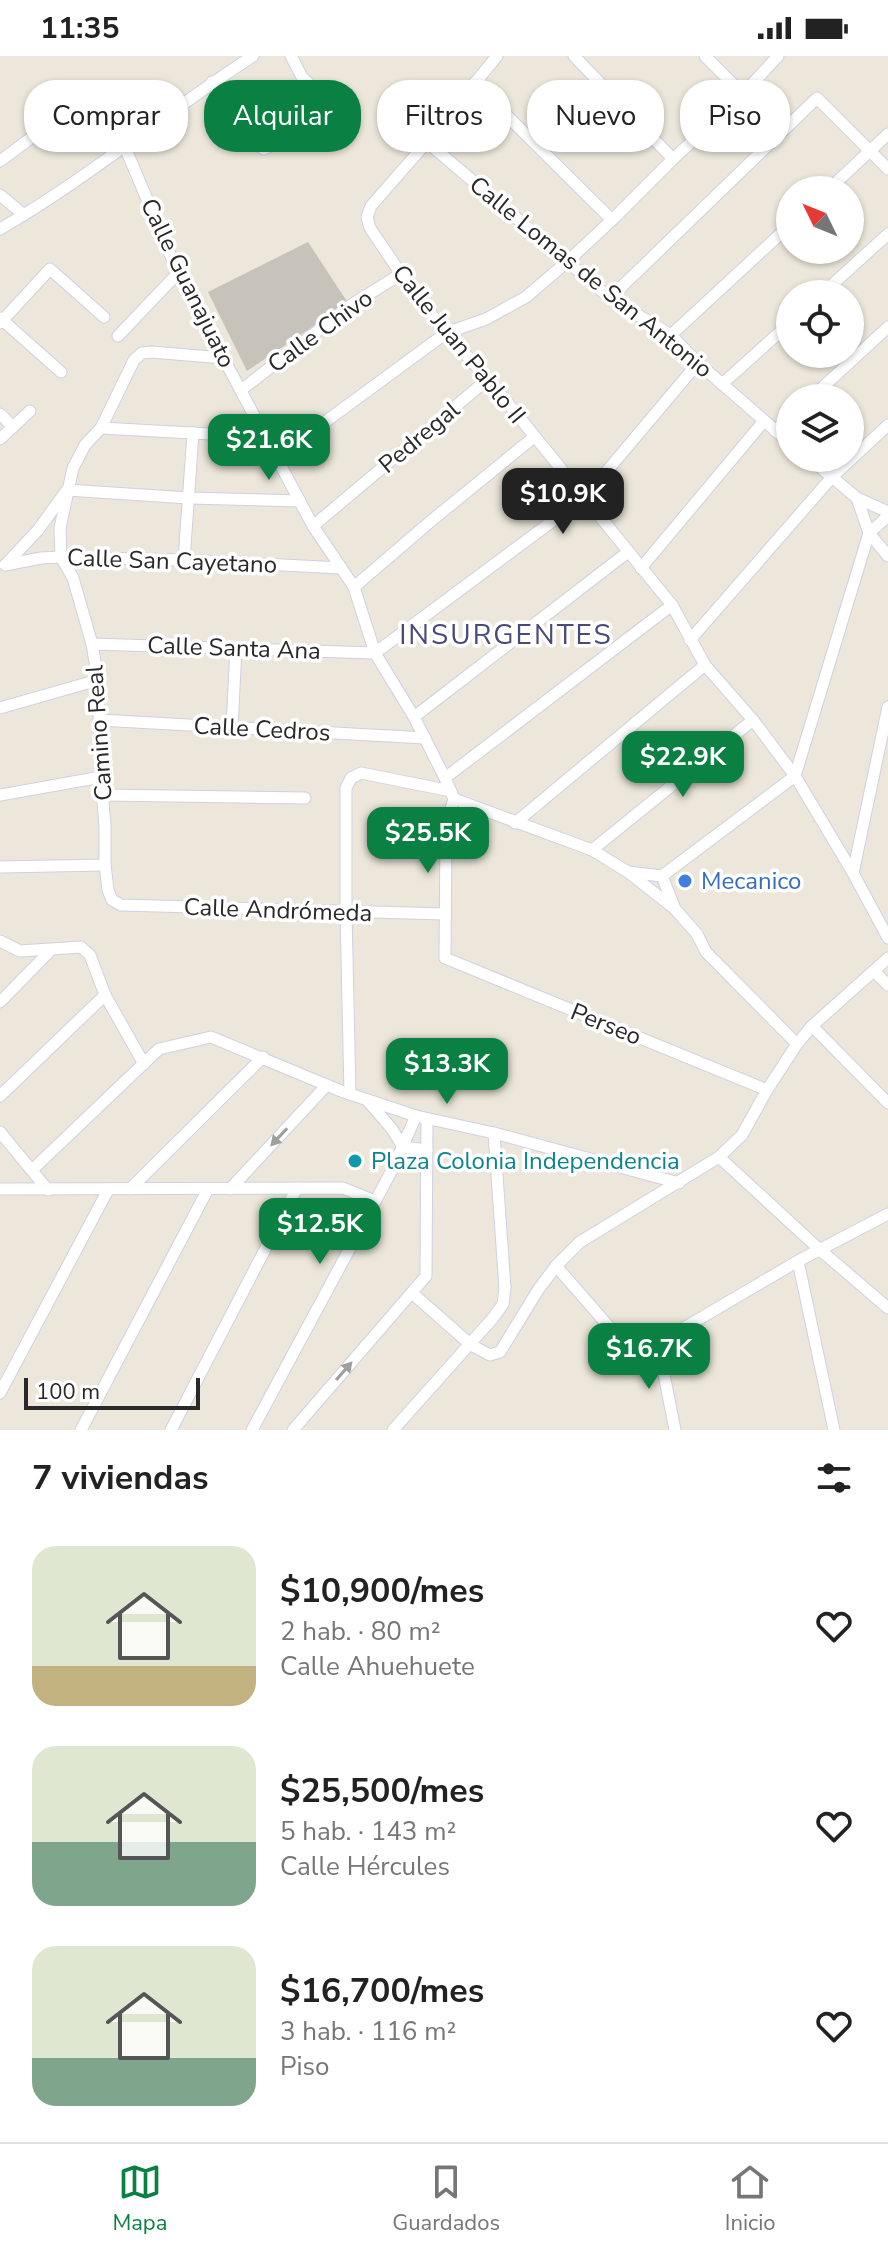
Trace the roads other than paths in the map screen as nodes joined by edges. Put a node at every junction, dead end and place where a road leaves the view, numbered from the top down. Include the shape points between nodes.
1 (253, 56) edge
2 (291, 56) edge
3 (497, 56) edge
4 (574, 56) edge
5 (705, 56) edge
6 (778, 56) edge
7 (215, 80) edge
8 (305, 80) edge
9 (477, 80) edge
10 (729, 80) edge
11 (756, 80) edge
12 (511, 120) edge
13 (888, 134) edge
14 (24, 143) edge
15 (870, 151) junction
16 (118, 152) edge
17 (127, 152) edge
18 (418, 152) edge
19 (439, 152) edge
20 (681, 152) edge
21 (673, 159) junction
22 (0, 161) edge
23 (888, 169) edge
24 (843, 176) edge
25 (0, 195) edge
26 (24, 215) junction
27 (612, 220) junction
28 (0, 229) edge
29 (888, 234) edge
30 (776, 238) edge
31 (568, 261) junction
32 (178, 273) junction
33 (401, 274) junction
34 (837, 280) edge
35 (610, 298) junction
36 (104, 317) dead end
37 (1, 320) edge
38 (888, 327) edge
39 (446, 333) junction
40 (671, 335) junction
41 (118, 336) dead end
42 (776, 336) edge
43 (223, 358) junction
44 (698, 363) junction
45 (61, 372) dead end
46 (488, 379) junction
47 (722, 384) junction
48 (826, 384) edge
49 (241, 390) junction
50 (30, 411) dead end
51 (0, 414) edge
52 (764, 421) junction
53 (888, 425) edge
54 (13, 427) junction
55 (101, 428) junction
56 (775, 431) edge
57 (193, 433) junction
58 (264, 437) junction
59 (534, 437) junction
60 (0, 439) edge
61 (276, 458) junction
62 (826, 472) edge
63 (832, 477) junction
64 (67, 490) junction
65 (585, 497) junction
66 (189, 498) junction
67 (857, 498) junction
68 (300, 501) junction
69 (888, 514) edge
70 (313, 526) junction
71 (869, 533) junction
72 (628, 552) junction
73 (888, 556) edge
74 (61, 557) junction
75 (184, 560) junction
76 (2, 566) edge
77 (341, 568) junction
78 (641, 568) junction
79 (354, 587) junction
80 (672, 605) junction
81 (690, 640) junction
82 (92, 644) junction
83 (236, 648) junction
84 (375, 653) junction
85 (705, 665) junction
86 (98, 680) junction
87 (888, 707) edge
88 (0, 708) edge
89 (414, 717) junction
90 (99, 720) junction
91 (753, 720) junction
92 (886, 722) edge
93 (232, 727) junction
94 (425, 738) junction
95 (795, 776) junction
96 (101, 777) junction
97 (445, 778) junction
98 (0, 795) edge
99 (103, 795) junction
100 (452, 795) junction
101 (305, 798) dead end
102 (515, 823) junction
103 (592, 850) junction
104 (105, 865) junction
105 (0, 867) edge
106 (628, 872) junction
107 (853, 873) junction
108 (662, 876) junction
109 (112, 900) joint
110 (675, 909) junction
111 (346, 912) junction
112 (445, 914) junction
113 (888, 938) edge
114 (0, 941) edge
115 (51, 950) junction
116 (888, 958) edge
117 (874, 971) junction
118 (888, 985) edge
119 (105, 995) junction
120 (0, 1002) edge
121 (812, 1026) junction
122 (797, 1044) junction
123 (263, 1057) junction
124 (144, 1064) junction
125 (327, 1085) junction
126 (767, 1090) junction
127 (350, 1094) junction
128 (0, 1096) edge
129 (367, 1100) junction
130 (888, 1103) edge
131 (422, 1118) junction
132 (0, 1132) edge
133 (494, 1133) junction
134 (403, 1147) junction
135 (427, 1150) junction
136 (719, 1157) junction
137 (32, 1170) junction
138 (679, 1183) junction
139 (297, 1188) junction
140 (0, 1189) edge
141 (130, 1189) junction
142 (208, 1189) junction
143 (230, 1189) junction
144 (48, 1190) junction
145 (108, 1190) junction
146 (375, 1201) junction
147 (888, 1214) edge
148 (819, 1249) junction
149 (798, 1261) junction
150 (556, 1266) junction
151 (412, 1293) junction
152 (888, 1308) edge
153 (658, 1344) junction
154 (471, 1345) junction
155 (0, 1393) edge
156 (81, 1430) edge
157 (171, 1430) edge
158 (252, 1430) edge
159 (293, 1430) edge
160 (393, 1430) edge
161 (675, 1430) edge
162 (834, 1430) edge

1 - 7 street
2 - 8 street
3 - 9 street
4 - 21 street
5 - 10 street
6 - 11 street
12 - 27 street
13 - 15 street
14 - 22 street
15 - 23 street
15 - 24 street
15 - 35 street via 817,98
16 - 26 street
17 - 32 street, Calle Guanajuato
18 - 33 street, Calle Juan Pablo II via 367,217
19 - 31 street, Calle Lomas de San Antonio
20 - 21 street
21 - 27 street
25 - 26 street
26 - 28 street
27 - 31 street
29 - 34 street
30 - 40 street
31 - 35 street, Calle Lomas de San Antonio
31 - 39 street via 526,297
32 - 41 street
32 - 43 street, Calle Guanajuato
33 - 39 street, Calle Juan Pablo II
33 - 49 street, Calle Chivo via 351,305
35 - 40 street, Calle Lomas de San Antonio
36 - 37 street via 50,269
37 - 45 street
38 - 48 street
39 - 46 street, Calle Juan Pablo II
39 - 61 street
40 - 44 street, Calle Lomas de San Antonio
42 - 47 street
43 - 49 street, Calle Guanajuato
43 - 55 street, Camino Real via 142,353
44 - 47 street, Calle Lomas de San Antonio
44 - 65 street
46 - 59 street, Calle Juan Pablo II
46 - 70 street, Pedregal
47 - 52 street, Calle Lomas de San Antonio
49 - 58 street, Calle Guanajuato
50 - 54 street
51 - 54 street
52 - 56 street, Calle Lomas de San Antonio
52 - 78 street
53 - 63 street
54 - 60 street
55 - 57 street
55 - 64 street, Camino Real via 85,445
57 - 58 street
57 - 66 street
58 - 61 street, Calle Guanajuato
59 - 65 street, Calle Juan Pablo II
59 - 79 street
61 - 68 street, Calle Guanajuato
62 - 63 street
63 - 67 street
63 - 81 street
64 - 66 street
64 - 74 street, Camino Real
64 - 76 street, Calle San Cayetano via 21,551
65 - 72 street, Calle Juan Pablo II
65 - 84 street
66 - 68 street
66 - 75 street
67 - 69 street
67 - 71 street
68 - 70 street, Calle Guanajuato
69 - 71 street
70 - 77 street, Calle Guanajuato
71 - 73 street
71 - 95 street
72 - 78 street, Calle Juan Pablo II
72 - 89 street
74 - 75 street, Calle San Cayetano
74 - 76 street, Calle San Cayetano
74 - 82 street, Camino Real via 73,578
75 - 77 street, Calle San Cayetano
77 - 79 street, Calle Guanajuato
78 - 80 street, Calle Juan Pablo II
79 - 84 street, Calle Guanajuato
80 - 81 street, Calle Juan Pablo II
80 - 97 street
81 - 85 street, Calle Juan Pablo II
82 - 83 street, Calle Santa Ana
82 - 86 street, Camino Real
83 - 84 street, Calle Santa Ana
83 - 93 street
84 - 89 street, Calle Guanajuato
85 - 91 street, Calle Juan Pablo II
85 - 102 street
86 - 88 street
86 - 90 street, Camino Real
87 - 92 street
89 - 94 street, Calle Guanajuato
90 - 93 street, Calle Cedros
90 - 96 street, Camino Real
91 - 95 street, Calle Juan Pablo II
91 - 103 street
92 - 107 street
93 - 94 street, Calle Cedros
94 - 97 street, Calle Guanajuato
95 - 107 street, Calle Juan Pablo II
95 - 108 street
96 - 98 street
96 - 99 street, Camino Real
97 - 100 street, Calle Guanajuato
99 - 101 street
99 - 104 street, Camino Real
100 - 102 street
100 - 111 street via 361,773 351,778 346,788
100 - 112 street via 446,825
102 - 103 street
103 - 106 street
104 - 105 street
104 - 109 street, Camino Real
106 - 108 street
106 - 110 street
107 - 113 street, Calle Juan Pablo II
108 - 110 street
109 - 111 street, Calle Andrómeda via 121,905
110 - 122 street via 706,952
111 - 112 street, Calle Andrómeda
111 - 127 street
112 - 126 street, Perseo via 445,958
114 - 115 street via 20,951
115 - 119 street via 81,947 90,955
115 - 120 street
116 - 117 street
117 - 118 street
117 - 121 street
119 - 124 street
119 - 128 street
121 - 122 street
121 - 130 street
122 - 126 street
123 - 124 street via 211,1037 159,1049
123 - 125 street
123 - 141 street
124 - 137 street
125 - 127 street
125 -> 143 street
126 - 136 street via 742,1135
127 - 129 street
129 - 131 street
129 - 134 street
131 - 133 street
131 - 134 street
131 - 135 street
132 - 137 street
133 - 138 street
133 - 154 street via 505,1288 503,1304
134 - 135 street
134 - 146 street
135 - 151 street via 426,1276
136 - 138 street
136 - 148 street
137 - 144 street
138 - 150 street via 580,1242
139 - 143 street
139 - 146 street via 343,1188
139 - 157 street
140 - 144 street
141 - 142 street
141 - 145 street
142 - 143 street
142 - 156 street
144 - 145 street
145 - 155 street
146 - 158 street
147 - 148 street
148 - 149 street
148 - 152 street
149 - 153 street
149 - 162 street
150 - 153 street via 625,1345 643,1352
150 - 154 street via 500,1352 490,1355
151 - 154 street
159 -> 151 street
153 - 161 street
154 - 160 street

